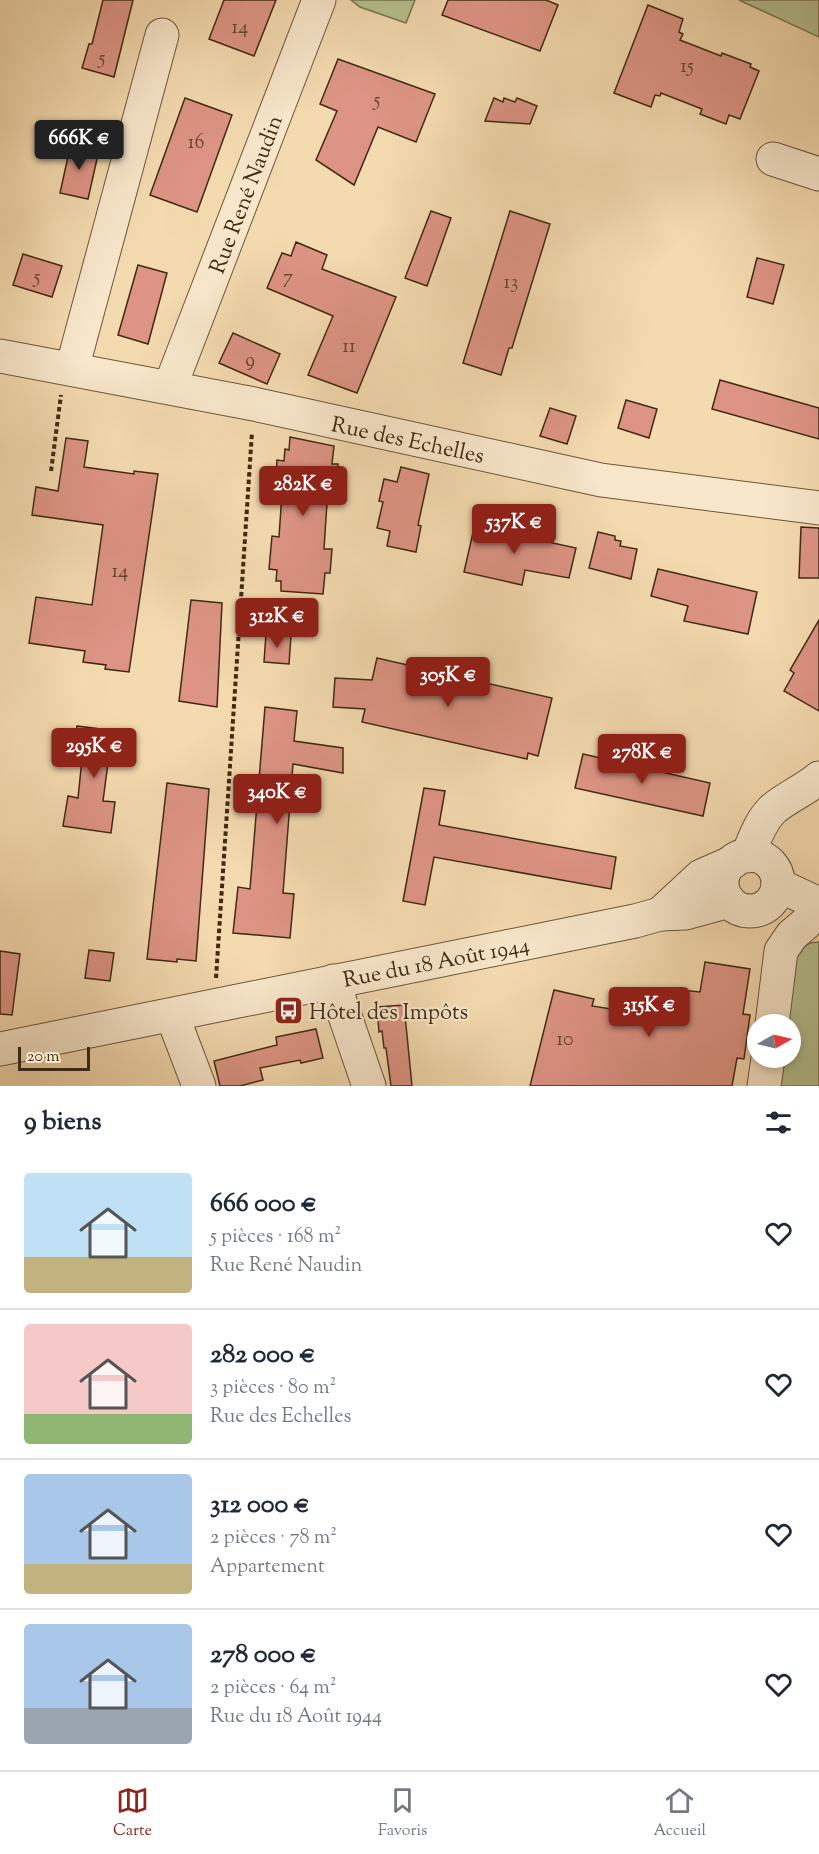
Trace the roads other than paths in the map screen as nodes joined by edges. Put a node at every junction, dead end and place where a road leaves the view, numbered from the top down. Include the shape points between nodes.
1 (319, 0) edge
2 (162, 35) dead end
3 (773, 159) dead end
4 (819, 174) edge
5 (0, 356) edge
6 (68, 368) junction
7 (170, 387) junction
8 (819, 508) edge
9 (813, 783) edge
10 (758, 868) junction
11 (746, 907) junction
12 (660, 914) junction
13 (814, 918) edge
14 (781, 951) junction
15 (333, 981) junction
16 (773, 1014) edge
17 (176, 1026) junction
18 (0, 1049) edge
19 (767, 1068) edge
20 (199, 1086) edge
21 (369, 1086) edge
22 (764, 1086) edge

1 - 7 street, Rue René Naudin
2 - 6 street
3 - 4 street
5 - 6 street, Rue des Echelles
6 - 7 street, Rue des Echelles
7 - 8 street, Rue des Echelles via 601,480
9 - 10 street
10 - 11 street via 777,892 771,902
10 - 11 street via 726,869 723,878 723,888
10 - 12 street, Rue du 18 Août 1944 via 701,876
10 - 13 street
11 - 12 street, Rue du 18 Août 1944
11 - 13 street via 779,920
11 - 14 street
12 - 15 street, Rue du 18 Août 1944
13 - 14 street via 792,935
14 - 16 street
15 - 17 street, Rue du 18 Août 1944 via 214,1006
15 - 21 street
17 - 18 street, Rue du 18 Août 1944
17 - 20 street
19 - 22 street

